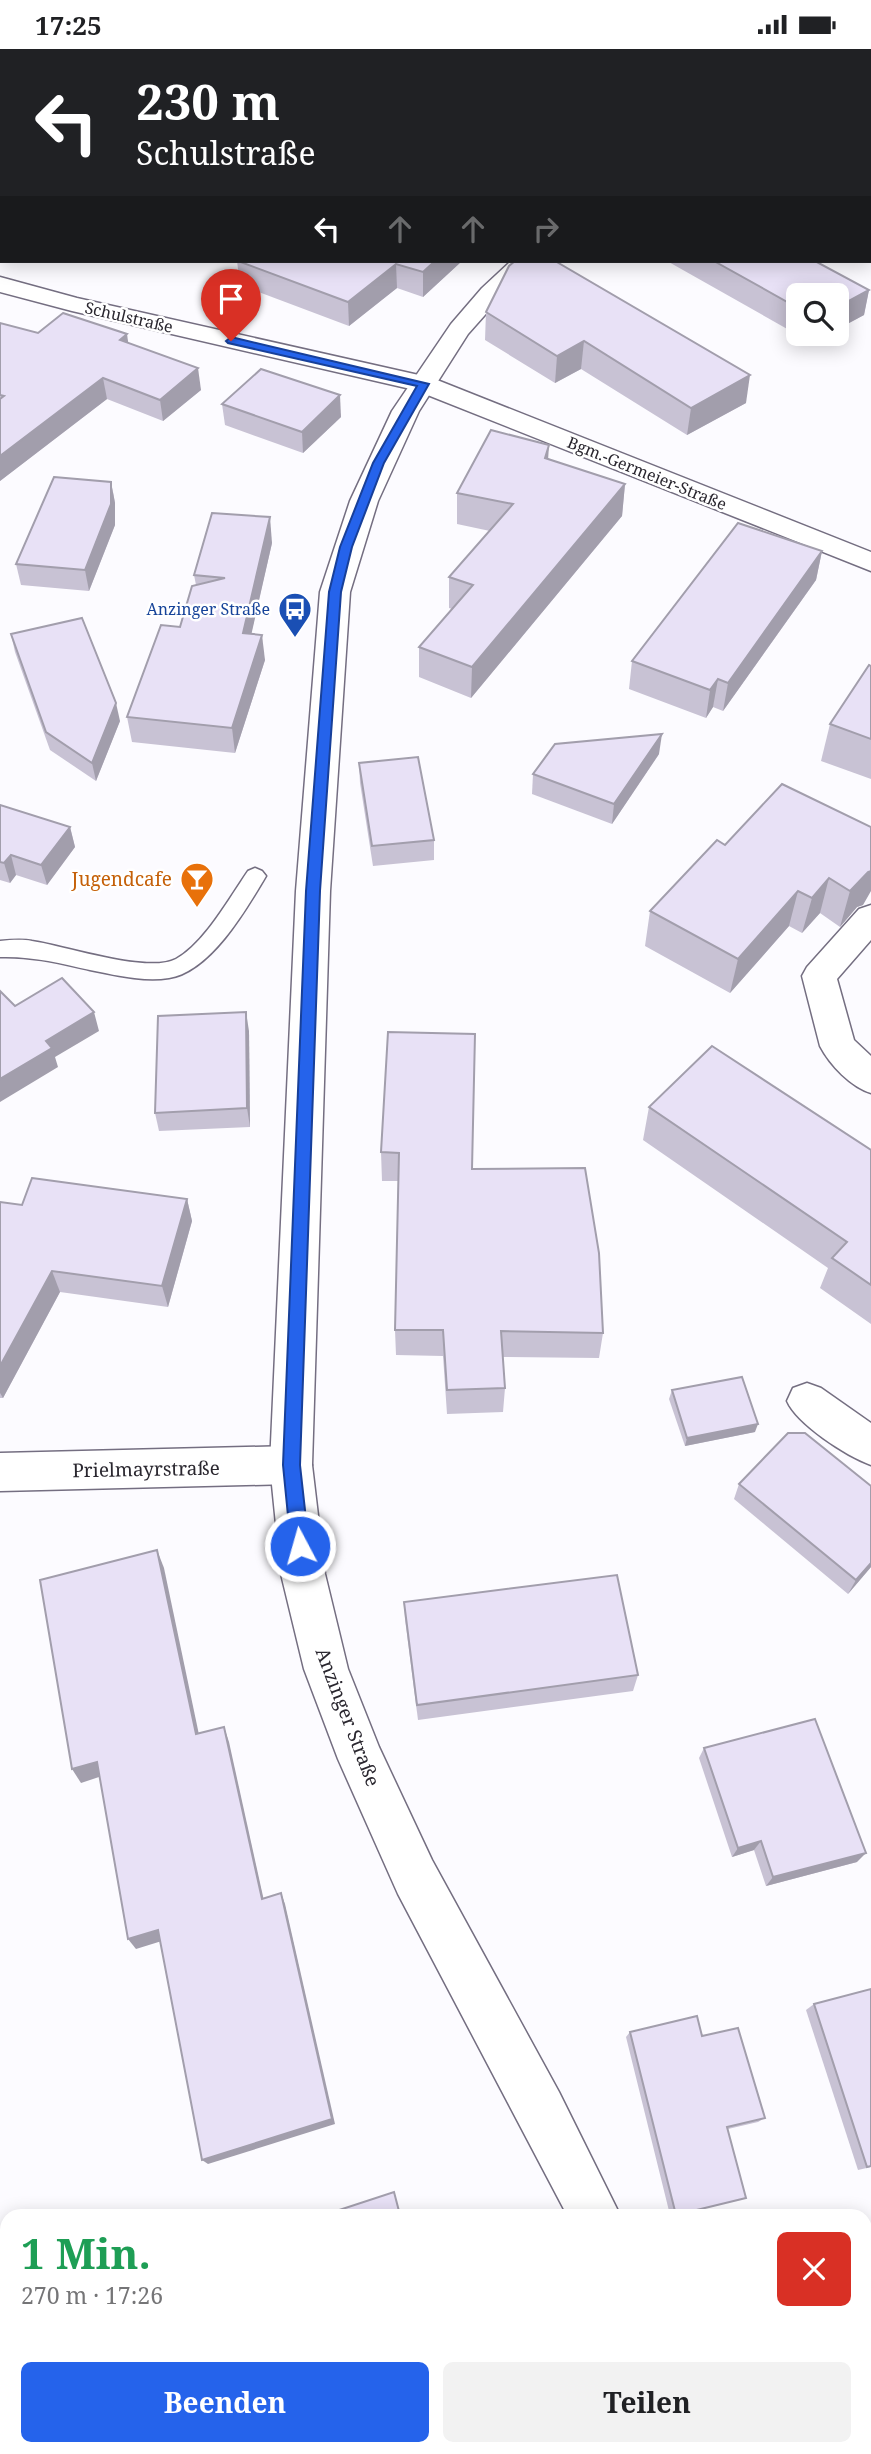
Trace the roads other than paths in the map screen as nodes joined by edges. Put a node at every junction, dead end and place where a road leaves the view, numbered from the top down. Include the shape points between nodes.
1 (523, 263) edge
2 (0, 284) edge
3 (423, 384) junction
4 (871, 562) edge
5 (255, 876) dead end
6 (871, 918) edge
7 (0, 949) edge
8 (871, 1079) edge
9 (807, 1401) dead end
10 (871, 1446) edge
11 (291, 1465) junction
12 (0, 1472) edge
13 (591, 2209) edge

1 - 3 street, Anzinger Straße via 495,286 461,326
2 - 3 street, Schulstraße via 72,305
3 - 4 street, Bgm.-Germeier-Straße
3 - 11 street, Anzinger Straße via 379,463 346,547 335,592 313,891
5 - 7 lane via 218,928 184,965 154,971 100,965 31,949
6 - 8 street via 819,976 838,1045
9 - 10 street
11 - 12 street, Prielmayrstraße
11 - 13 street, Anzinger Straße via 306,1587 326,1669 361,1759 415,1877

